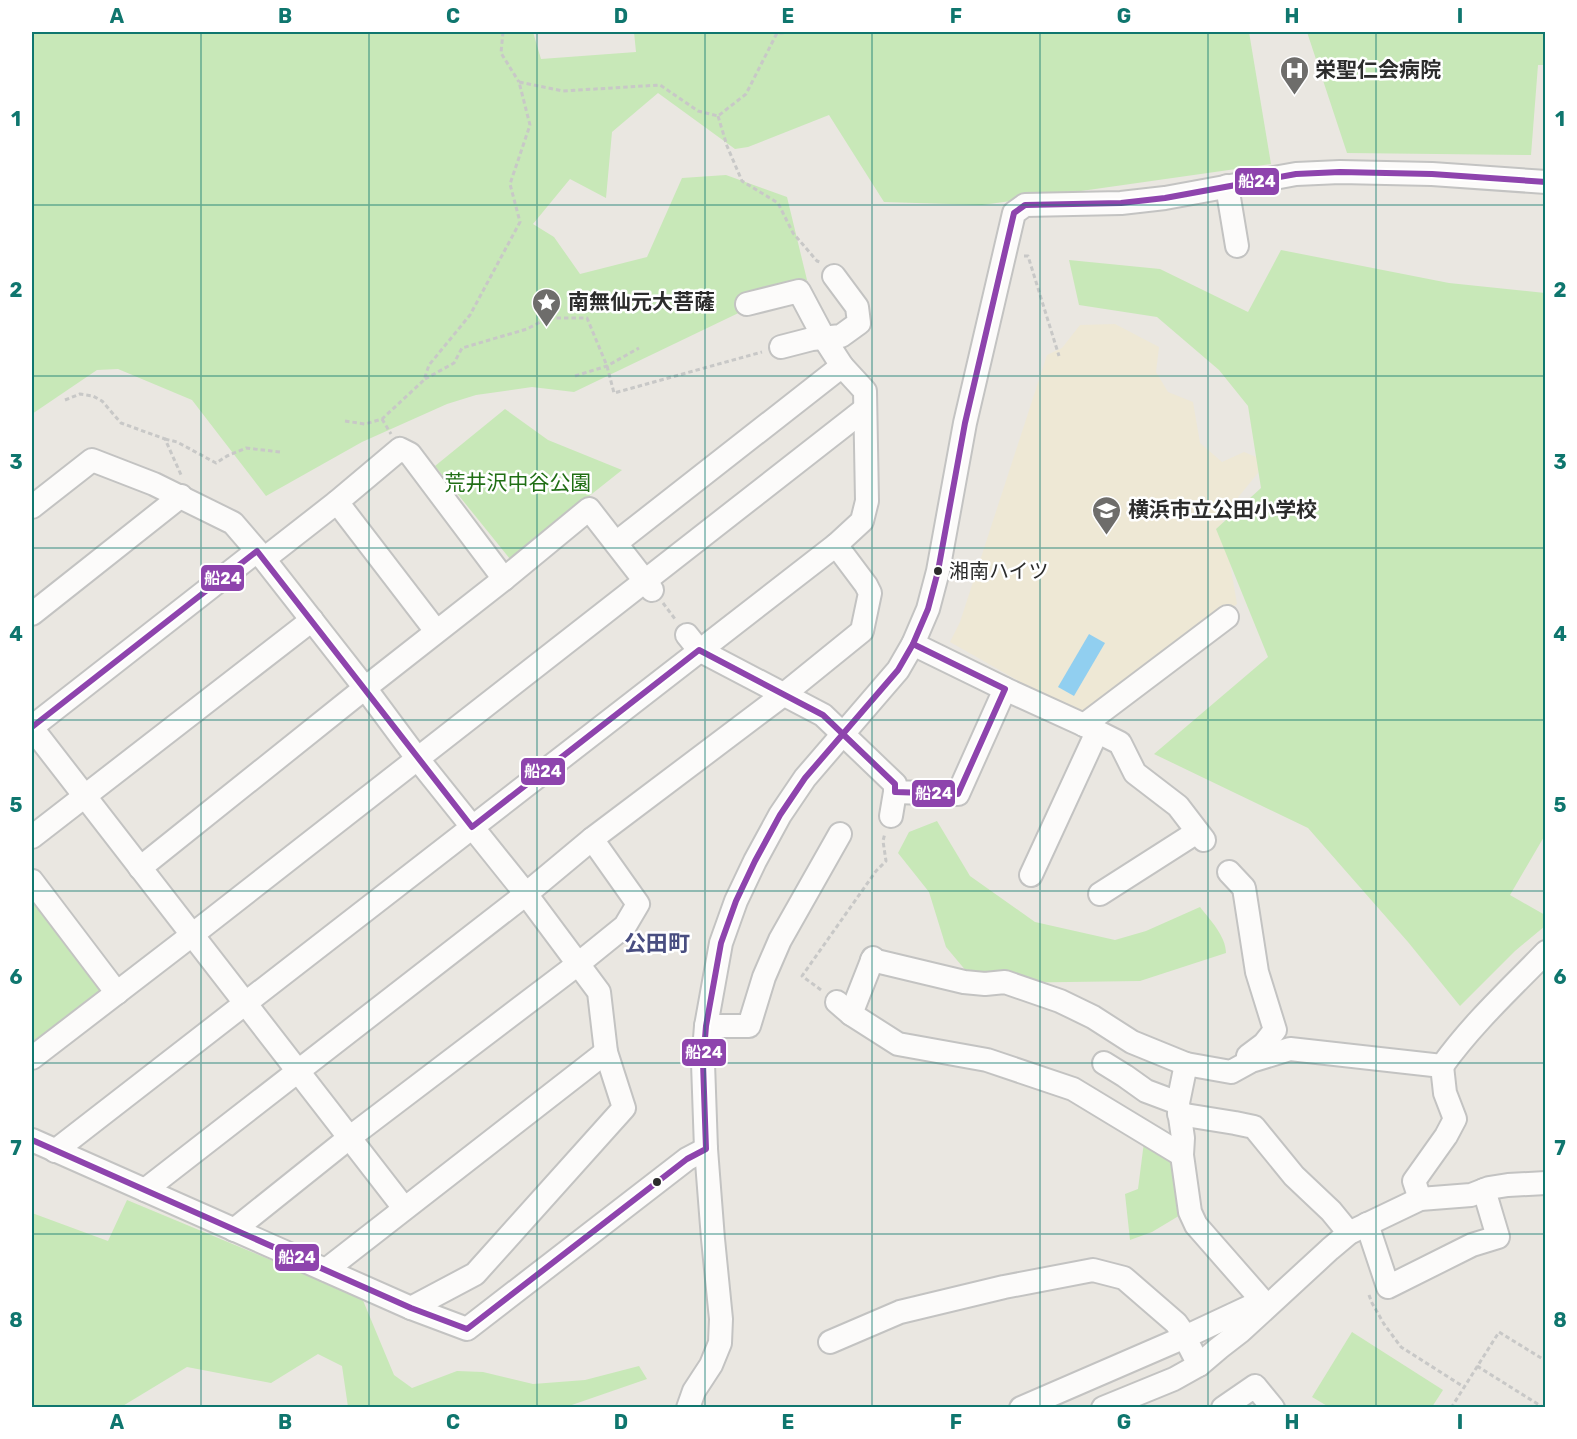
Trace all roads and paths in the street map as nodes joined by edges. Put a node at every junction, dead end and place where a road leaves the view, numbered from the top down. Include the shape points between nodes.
1 (503, 32) edge
2 (803, 32) edge
3 (519, 82) junction
4 (718, 116) junction
5 (1545, 182) edge
6 (1227, 186) junction
7 (1237, 246) dead end
8 (1028, 256) dead end
9 (834, 276) joint
10 (747, 304) dead end
11 (824, 338) junction
12 (781, 347) joint
13 (639, 348) dead end
14 (1059, 356) dead end
15 (607, 366) junction
16 (842, 366) junction
17 (575, 376) dead end
18 (424, 380) junction
19 (65, 400) dead end
20 (864, 409) junction
21 (345, 421) dead end
22 (165, 439) junction
23 (280, 452) dead end
24 (187, 500) junction
25 (337, 502) junction
26 (32, 507) edge
27 (616, 543) junction
28 (836, 545) junction
29 (260, 555) junction
30 (504, 579) junction
31 (649, 585) junction
32 (32, 614) edge
33 (1227, 617) dead end
34 (312, 620) junction
35 (436, 631) junction
36 (693, 642) junction
37 (913, 644) junction
38 (364, 688) junction
39 (1005, 689) junction
40 (783, 695) junction
41 (32, 728) edge
42 (1091, 728) junction
43 (842, 734) junction
44 (417, 758) junction
45 (895, 792) junction
46 (84, 796) junction
47 (889, 820) joint
48 (472, 827) junction
49 (840, 834) dead end
50 (32, 837) edge
51 (592, 839) junction
52 (140, 868) junction
53 (1229, 872) dead end
54 (1031, 875) dead end
55 (32, 881) edge
56 (526, 894) junction
57 (1100, 894) dead end
58 (192, 935) junction
59 (1545, 952) edge
60 (578, 964) junction
61 (810, 982) dead end
62 (117, 993) junction
63 (245, 1003) junction
64 (706, 1026) junction
65 (606, 1052) junction
66 (32, 1058) edge
67 (1251, 1061) junction
68 (1104, 1063) dead end
69 (1186, 1064) junction
70 (1442, 1066) junction
71 (298, 1072) junction
72 (1179, 1108) junction
73 (349, 1138) junction
74 (32, 1140) edge
75 (706, 1149) junction
76 (55, 1151) junction
77 (1182, 1155) junction
78 (1545, 1183) edge
79 (145, 1190) junction
80 (1484, 1190) junction
81 (1420, 1199) junction
82 (404, 1208) junction
83 (1358, 1229) junction
84 (234, 1230) junction
85 (326, 1269) junction
86 (1372, 1303) dead end
87 (1264, 1304) junction
88 (411, 1308) junction
89 (1185, 1337) junction
90 (830, 1342) dead end
91 (1545, 1361) edge
92 (1199, 1365) junction
93 (1477, 1366) junction
94 (1095, 1376) junction
95 (1464, 1388) junction
96 (1452, 1406) edge
97 (688, 1407) edge
98 (1021, 1407) edge
99 (1105, 1407) edge
100 (1223, 1407) edge
101 (1273, 1407) edge
102 (1459, 1407) edge
103 (1544, 1407) edge

1 - 3 path via 501,53
2 - 4 path via 777,33 746,94
3 - 4 path via 563,91 660,84 698,111
3 - 18 path via 530,125 510,184 520,222 470,315 429,365
4 - 9 path via 742,181 778,203 793,233 817,261 829,266
5 - 6 street via 1340,172 1296,174
6 - 7 street
6 - 37 street via 1121,203 1025,205 1014,213 964,423 938,571
8 - 14 path
9 - 11 street via 857,307 860,323 841,336
10 - 11 street via 799,291
11 - 12 street
11 - 16 street
12 - 15 path via 614,393
13 - 15 path
15 - 17 path
15 - 18 path via 587,318 548,318 527,329 462,348 454,363
16 - 20 street via 864,392
16 - 27 street
18 - 21 path via 382,419 365,424
19 - 22 path via 80,394 93,396 121,423
20 - 28 street via 867,501 862,521
20 - 31 street
22 - 23 path via 216,463 246,448
22 - 24 path
24 - 26 street via 92,460
24 - 29 street via 233,523
24 - 32 street
25 - 29 street
25 - 30 street via 400,449 410,454
25 - 35 street
27 - 30 street via 589,509
27 - 31 street
28 - 36 street
28 - 40 street via 870,594 862,631
29 - 34 street
29 - 41 street
30 - 35 street
31 - 36 path
31 - 44 street
33 - 42 street
34 - 38 street
34 - 46 street
35 - 38 street
36 - 40 street
36 - 48 street
37 - 39 street
37 - 43 street via 898,670
38 - 44 street
38 - 52 street
39 - 42 street
39 - 45 street via 958,794
40 - 43 street via 823,716
40 - 51 street
41 - 46 street
42 - 54 street
42 - 57 street via 1120,743 1135,772 1178,806 1200,836
43 - 45 street via 895,784
43 - 64 street via 780,814 736,901 721,943
44 - 48 street
44 - 58 street
45 - 47 street
46 - 50 street
46 - 52 street
47 - 61 path via 883,841 886,861 802,976
48 - 56 street
48 - 63 street
49 - 64 street via 780,940 749,1026
51 - 56 street
51 - 60 street via 638,904 625,926
52 - 58 street
53 - 67 street via 1244,888 1257,972 1275,1030 1248,1056
55 - 62 street
56 - 60 street
56 - 71 street
58 - 62 street
58 - 63 street
59 - 70 street via 1494,1003
60 - 65 street via 599,992
60 - 73 street
62 - 66 street
63 - 71 street
63 - 76 street
64 - 75 street
65 - 82 street
65 - 88 street via 624,1108 619,1116 475,1274
67 - 69 street via 1231,1072
67 - 70 street via 1290,1049
68 - 72 street via 1146,1092
69 - 72 street
69 - 77 street via 1132,1042 1060,1000 1005,982 964,982 872,959 844,1008 898,1044 987,1060 1073,1089
70 - 81 street via 1445,1093 1455,1119 1414,1180
71 - 73 street
71 - 79 street
72 - 77 street
72 - 83 street via 1254,1127 1294,1176 1331,1211
73 - 82 street
73 - 84 street
74 - 76 street
75 - 88 street via 687,1159 467,1329
75 - 97 street via 720,1343
76 - 79 street
77 - 87 street via 1190,1212 1196,1225
78 - 80 street
79 - 84 street
80 - 81 street via 1470,1195
80 - 83 street via 1498,1237 1472,1245 1388,1287
81 - 83 street
82 - 85 street
83 - 87 street
84 - 85 street
85 - 88 street
86 - 95 path via 1401,1347
87 - 89 street
87 - 92 street via 1241,1331
89 - 90 street via 1176,1323 1124,1278 1094,1270 900,1312
89 - 92 street
89 - 94 street
91 - 93 path via 1499,1332
92 - 99 street
93 - 95 path
93 - 103 path
94 - 98 street
94 - 99 street
95 - 96 path
96 - 102 path
100 - 101 street via 1255,1386

